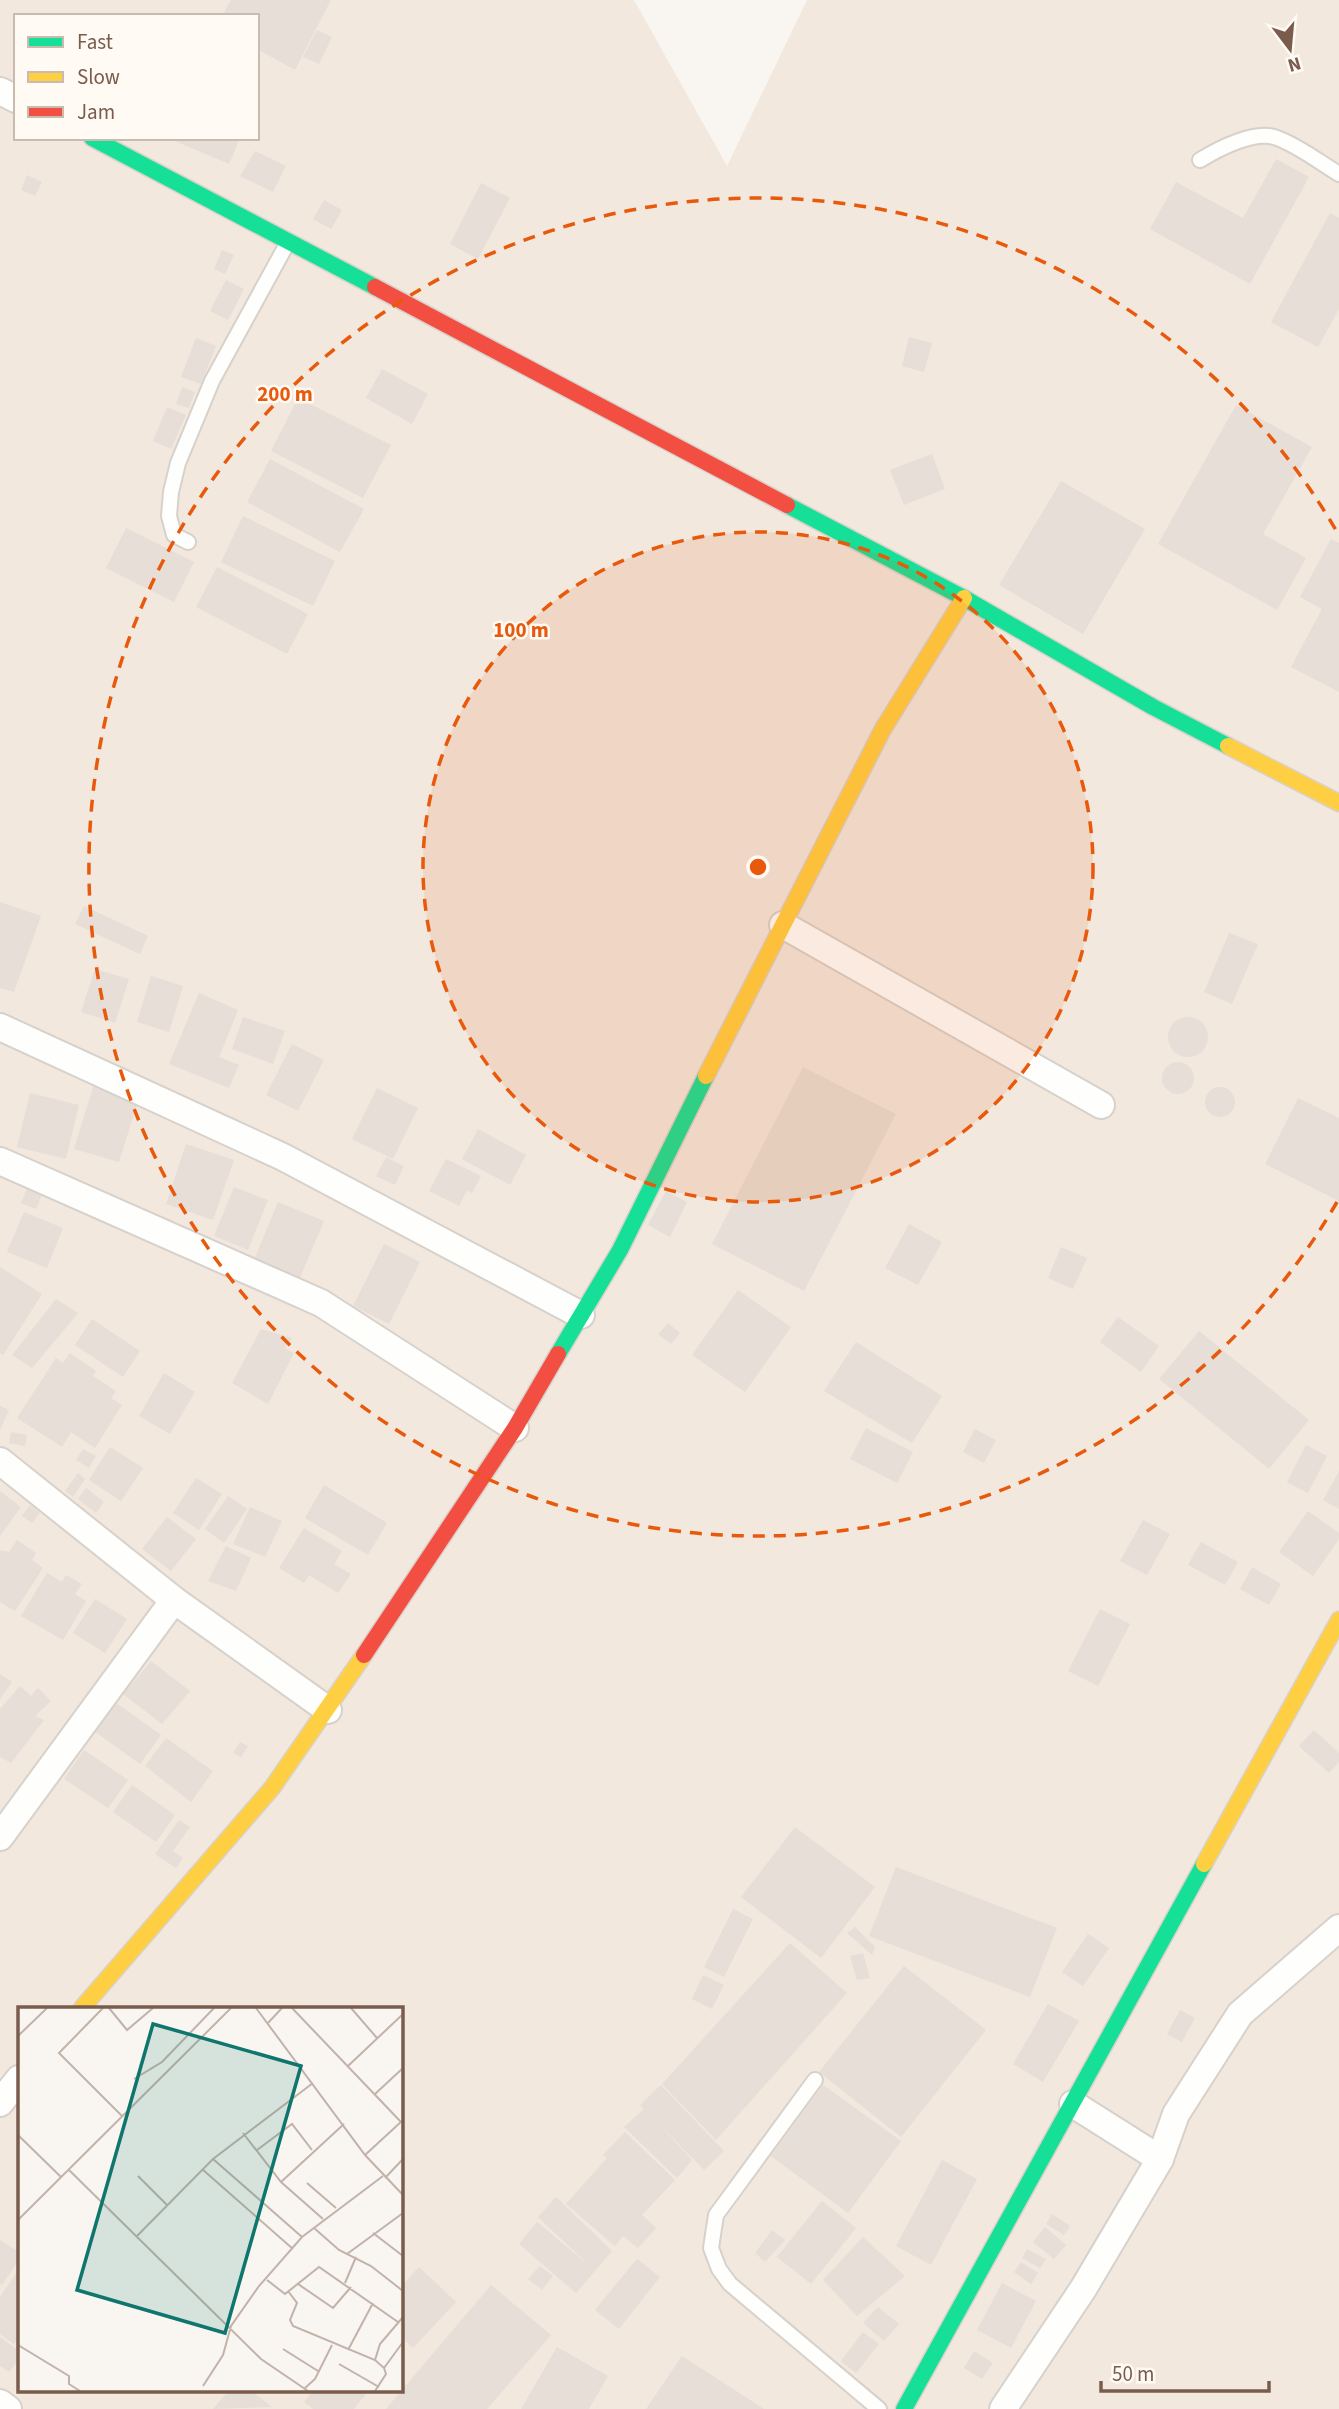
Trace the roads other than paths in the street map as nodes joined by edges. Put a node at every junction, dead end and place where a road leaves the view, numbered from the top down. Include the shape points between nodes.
1 (96, 140) edge
2 (1200, 160) dead end
3 (1339, 174) edge
4 (289, 241) junction
5 (188, 542) dead end
6 (964, 598) junction
7 (1339, 803) edge
8 (783, 925) junction
9 (0, 1027) edge
10 (1101, 1105) dead end
11 (0, 1161) edge
12 (581, 1315) junction
13 (515, 1427) junction
14 (0, 1461) edge
15 (174, 1600) junction
16 (1339, 1620) edge
17 (328, 1710) junction
18 (0, 1837) edge
19 (1339, 1928) edge
20 (83, 2007) edge
21 (18, 2080) edge
22 (815, 2080) dead end
23 (0, 2103) edge
24 (1073, 2104) junction
25 (1160, 2159) junction
26 (0, 2403) edge
27 (8, 2409) edge
28 (879, 2409) edge
29 (904, 2409) edge
30 (1003, 2409) edge

1 - 4 street
2 - 3 lane via 1248,138 1275,136
4 - 5 lane via 212,382 178,463 169,516 174,535
4 - 6 street
6 - 7 street via 1153,707
6 - 8 street via 883,729
8 - 10 street
8 - 12 street via 620,1250
9 - 12 street via 283,1157
11 - 13 street via 321,1303
12 - 13 street
13 - 17 street
14 - 15 street
15 - 17 street
15 - 18 street
16 - 24 street
17 - 20 street via 272,1788
19 - 25 street via 1240,2014 1176,2114
21 - 23 street
22 - 28 lane via 716,2215 711,2248 730,2284
24 - 25 street
24 - 29 street
25 - 30 street via 1083,2290
26 - 27 street

